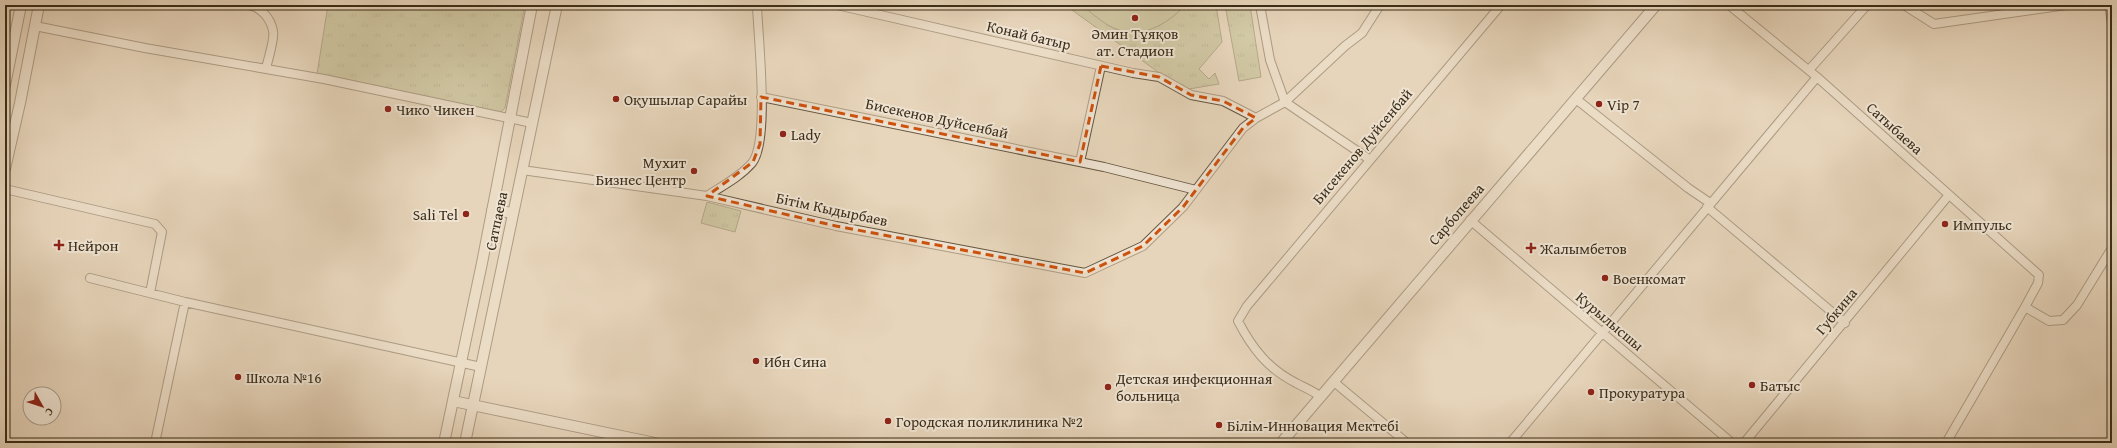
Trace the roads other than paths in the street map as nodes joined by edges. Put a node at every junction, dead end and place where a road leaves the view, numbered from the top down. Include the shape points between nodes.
1 (21, 5) edge
2 (39, 5) edge
3 (248, 5) edge
4 (532, 5) edge
5 (557, 5) edge
6 (757, 5) edge
7 (837, 5) edge
8 (1260, 5) edge
9 (1380, 5) edge
10 (1501, 5) edge
11 (1656, 5) edge
12 (1729, 5) edge
13 (1867, 5) edge
14 (1904, 5) edge
15 (2066, 5) edge
16 (2109, 5) edge
17 (2112, 23) edge
18 (17, 25) junction
19 (35, 26) junction
20 (1101, 66) junction
21 (266, 68) junction
22 (1809, 70) junction
23 (1817, 77) junction
24 (5, 85) edge
25 (761, 96) junction
26 (1576, 99) junction
27 (1285, 102) junction
28 (1256, 118) junction
29 (510, 119) junction
30 (532, 124) junction
31 (1369, 159) junction
32 (1080, 162) junction
33 (5, 169) edge
34 (522, 170) junction
35 (5, 189) edge
36 (1196, 190) junction
37 (707, 196) junction
38 (1948, 196) junction
39 (1709, 205) junction
40 (492, 210) junction
41 (513, 213) junction
42 (1470, 220) junction
43 (2112, 248) edge
44 (90, 278) dead end
45 (150, 293) junction
46 (185, 302) junction
47 (2025, 307) junction
48 (1845, 323) junction
49 (1602, 332) junction
50 (461, 363) junction
51 (481, 367) junction
52 (1334, 382) junction
53 (1320, 397) junction
54 (453, 401) junction
55 (473, 405) junction
56 (155, 443) edge
57 (444, 443) edge
58 (465, 443) edge
59 (655, 443) edge
60 (1281, 443) edge
61 (1407, 443) edge
62 (1510, 443) edge
63 (1732, 443) edge
64 (1744, 443) edge
65 (1946, 443) edge

1 - 18 street
2 - 19 street
3 - 21 street via 254,6 266,15 274,32
4 - 29 street, Сатпаева
5 - 30 street, Сатпаева
6 - 25 street
7 - 20 street, Конай батыр
8 - 27 street via 1270,60
9 - 27 street, Бiтiм Кыдырбаев via 1362,33
10 - 31 street, Бисекенов Дуйсенбай
11 - 26 street, Сарбопеева
12 - 22 street, Сатыбаева
13 - 22 street
14 - 15 street via 1934,24
16 - 17 street
18 - 19 street
18 - 24 street
19 - 21 street
19 - 33 street
20 - 28 street, Конай батыр via 1159,77 1190,95 1223,101
20 - 32 street
21 - 29 street
22 - 23 street, Сатыбаева
23 - 38 street, Сатыбаева
23 - 39 street
25 - 32 street, Бисекенов Дуйсенбай
25 - 37 street via 760,144 753,162 737,177
26 - 39 street
26 - 42 street, Сарбопеева
27 - 28 street, Бiтiм Кыдырбаев
27 - 31 street
28 - 36 street, Бiтiм Кыдырбаев via 1243,128
29 - 30 street
29 - 40 street, Сатпаева
30 - 34 street, Сатпаева
31 - 53 street, Бисекенов Дуйсенбай via 1247,306 1238,321 1265,363 1296,383 1310,388
32 - 36 street, Бисекенов Дуйсенбай
34 - 37 street, Бiтiм Кыдырбаев
34 - 41 street, Сатпаева
35 - 45 street via 155,224 162,232
36 - 37 street, Бiтiм Кыдырбаев via 1183,207 1143,246 1085,273 836,226
38 - 47 street, Сатыбаева via 2039,275 2038,283
38 - 48 street, Губкина
39 - 48 street
39 - 49 street
40 - 41 street
40 - 50 street, Сатпаева
41 - 51 street, Сатпаева
42 - 49 street, Курылысшы
42 - 52 street, Сарбопеева
43 - 47 street via 2077,305 2063,320 2049,321
44 - 45 street
45 - 46 street
46 - 50 street
46 - 56 street
47 - 65 street
48 - 64 street, Губкина
49 - 62 street
49 - 63 street, Курылысшы
50 - 51 street
50 - 54 street, Сатпаева
51 - 55 street, Сатпаева
52 - 53 street, Сарбопеева
52 - 61 street
53 - 60 street, Сарбопеева
54 - 55 street
54 - 57 street, Сатпаева
55 - 58 street, Сатпаева
55 - 59 street

